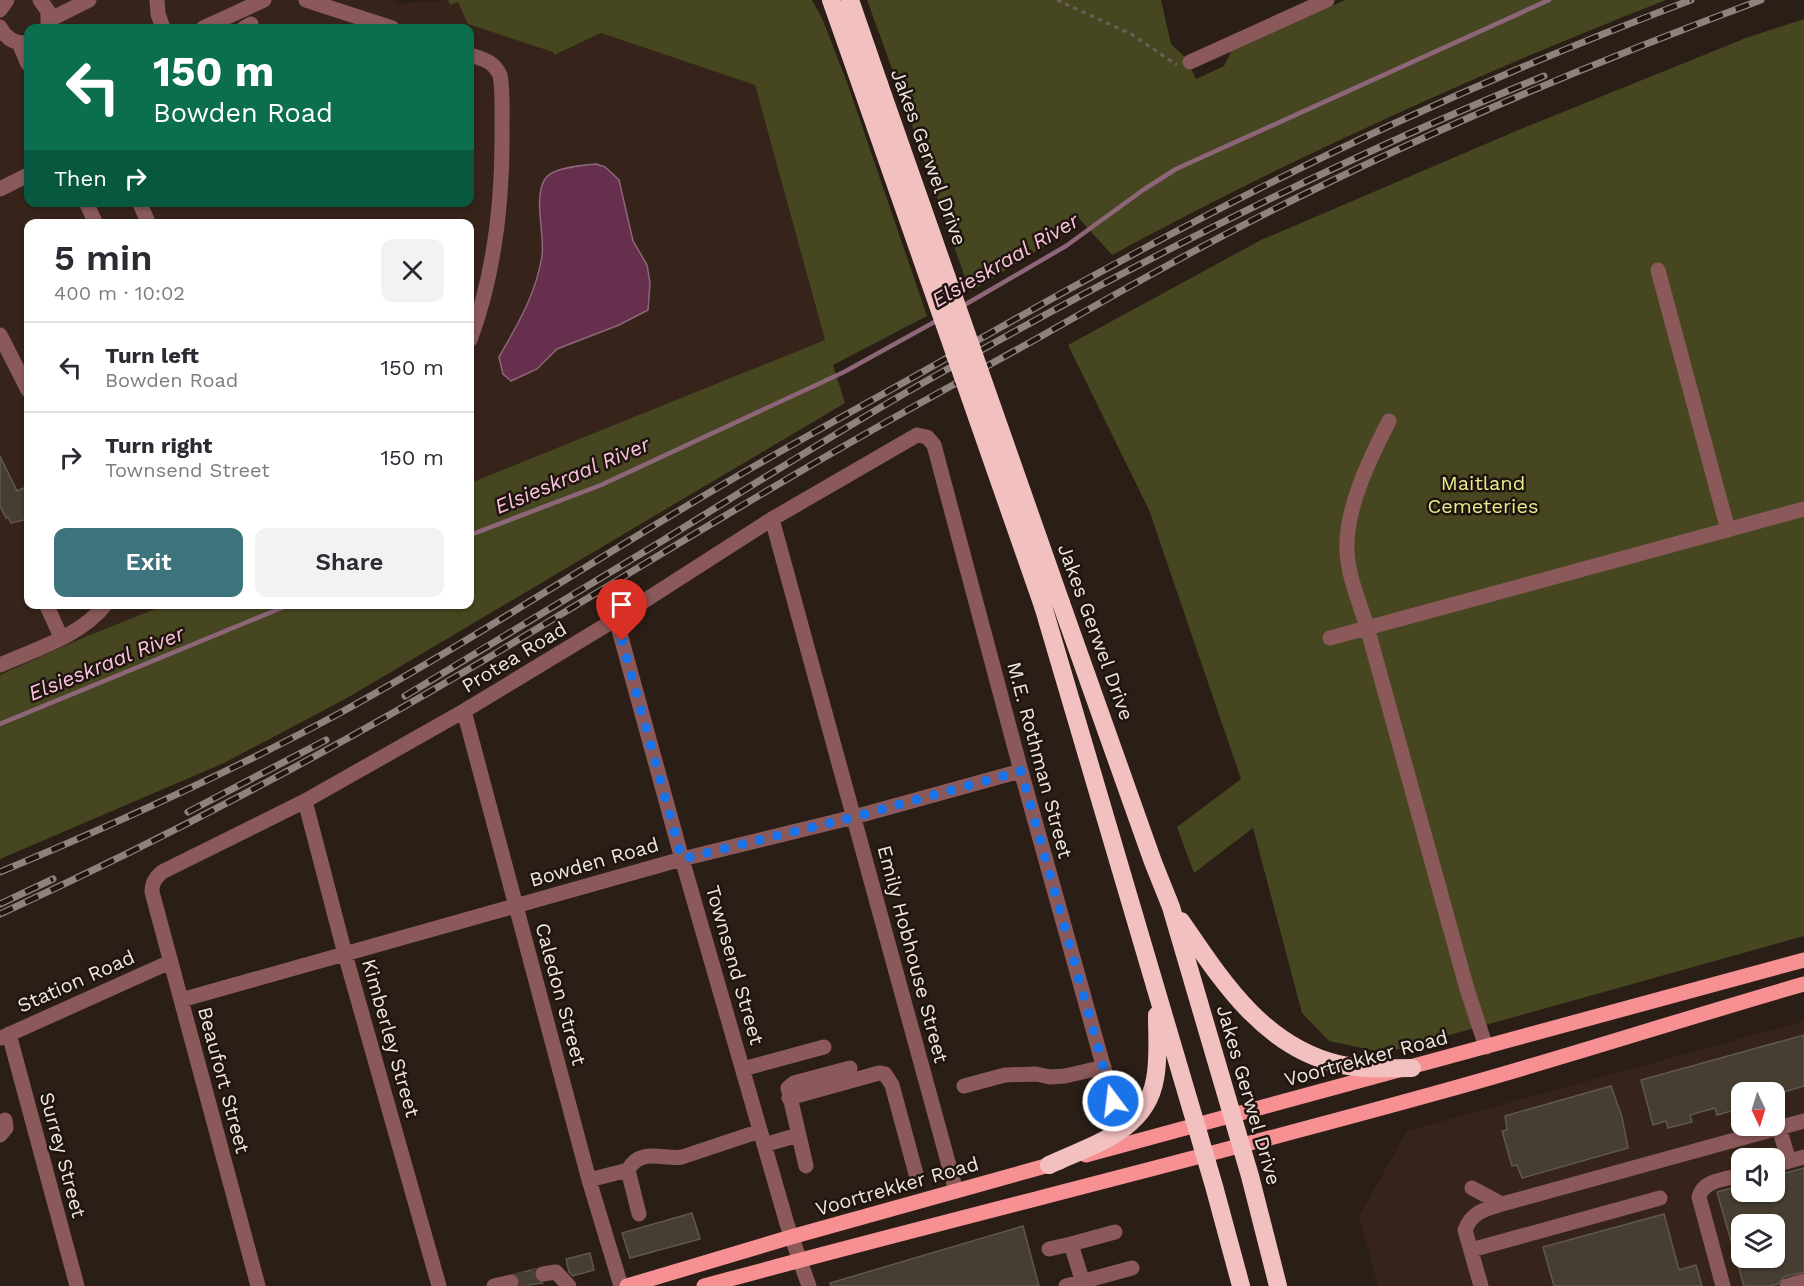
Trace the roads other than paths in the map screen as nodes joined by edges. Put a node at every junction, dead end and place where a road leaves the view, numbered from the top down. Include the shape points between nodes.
1 (7, 0) edge
2 (40, 0) edge
3 (89, 0) edge
4 (157, 0) edge
5 (264, 0) edge
6 (306, 0) edge
7 (826, 0) edge
8 (831, 0) edge
9 (850, 0) edge
10 (1328, 0) edge
11 (0, 10) edge
12 (838, 19) junction
13 (48, 24) edge
14 (162, 24) edge
15 (211, 24) edge
16 (380, 24) edge
17 (11, 39) edge
18 (474, 57) edge
19 (24, 58) edge
20 (1190, 62) road end
21 (871, 86) junction
22 (24, 177) edge
23 (0, 189) edge
24 (1658, 270) dead end
25 (474, 326) edge
26 (0, 335) edge
27 (24, 382) edge
28 (1389, 421) dead end
29 (923, 435) joint
30 (1804, 509) edge
31 (772, 519) junction
32 (1728, 530) junction
33 (48, 609) edge
34 (102, 609) edge
35 (616, 619) junction
36 (1368, 627) junction
37 (61, 637) junction
38 (1330, 638) dead end
39 (0, 665) edge
40 (464, 711) junction
41 (1021, 771) junction
42 (305, 801) junction
43 (854, 817) junction
44 (682, 859) junction
45 (153, 885) joint
46 (516, 906) junction
47 (1172, 907) junction
48 (345, 954) junction
49 (1804, 960) edge
50 (170, 962) junction
51 (1804, 984) edge
52 (1157, 995) junction
53 (181, 1000) junction
54 (4, 1036) edge
55 (824, 1047) dead end
56 (1486, 1047) junction
57 (1104, 1067) junction
58 (850, 1068) dead end
59 (1412, 1068) junction
60 (743, 1070) junction
61 (964, 1086) dead end
62 (789, 1098) junction
63 (1113, 1101) dead end
64 (1232, 1115) junction
65 (1804, 1121) edge
66 (1196, 1125) junction
67 (1785, 1126) edge
68 (798, 1135) junction
69 (1750, 1136) edge
70 (1781, 1136) edge
71 (762, 1138) junction
72 (1240, 1144) junction
73 (1204, 1154) junction
74 (1789, 1161) edge
75 (1049, 1165) junction
76 (806, 1166) dead end
77 (628, 1170) junction
78 (916, 1174) dead end
79 (1731, 1177) edge
80 (589, 1180) junction
81 (1472, 1188) dead end
82 (956, 1191) junction
83 (1660, 1197) dead end
84 (1502, 1204) junction
85 (639, 1214) dead end
86 (1115, 1232) dead end
87 (791, 1238) junction
88 (1071, 1244) junction
89 (1049, 1249) dead end
90 (1471, 1250) junction
91 (800, 1260) junction
92 (1132, 1268) dead end
93 (543, 1274) tunnel mouth
94 (1804, 1281) edge
95 (511, 1282) dead end
96 (1084, 1284) edge
97 (77, 1286) edge
98 (258, 1286) edge
99 (439, 1286) edge
100 (494, 1286) edge
101 (569, 1286) edge
102 (621, 1286) edge
103 (627, 1286) edge
104 (704, 1286) edge
105 (809, 1286) edge
106 (1066, 1286) edge
107 (1241, 1286) edge
108 (1278, 1286) edge
109 (1481, 1286) edge
110 (1723, 1286) edge
111 (1787, 1286) edge

1 - 11 street
2 - 13 street via 48,11
3 - 13 street
4 - 14 street
5 - 15 street
6 - 16 street
7 - 12 highway
8 - 12 highway, Jakes Gerwel Drive
9 - 21 highway, Jakes Gerwel Drive
10 - 20 street
12 - 21 highway, Jakes Gerwel Drive
17 - 19 street
18 - 25 street via 495,65 501,80 502,143 499,200 487,282
21 - 47 highway, Jakes Gerwel Drive, bridge
21 - 52 highway, Jakes Gerwel Drive, bridge via 1043,606
22 - 23 street
24 - 32 street
26 - 27 street
28 - 36 street via 1362,482 1348,533 1349,568
29 - 31 street, Protea Road via 912,437
29 - 41 street, M.E. Rothman Street via 934,445
30 - 32 street
31 - 35 street, Protea Road
31 - 43 street, Emily Hobhouse Street
32 - 36 street
33 - 37 street
34 - 37 street
35 - 40 street, Protea Road
35 - 44 street, Townsend Street
36 - 38 street
36 - 56 street
37 - 39 street
40 - 42 street, Protea Road
40 - 46 street, Caledon Street
41 - 43 street, Bowden Road
41 - 57 street, M.E. Rothman Street
42 - 45 street, Protea Road via 162,872
42 - 48 street, Kimberley Street
43 - 44 street, Bowden Road
43 - 82 street, Emily Hobhouse Street
44 - 46 street, Bowden Road
44 - 60 street, Townsend Street
45 - 50 street, Beaufort Street
46 - 48 street, Bowden Road
46 - 80 street, Caledon Street
47 - 59 highway via 1239,1001 1276,1036 1307,1054 1337,1064
47 - 64 highway, Jakes Gerwel Drive
48 - 53 street, Bowden Road
48 - 99 street, Kimberley Street
49 - 56 main road, Voortrekker Road
50 - 53 street, Beaufort Street
50 - 54 street, Station Road
51 - 72 main road via 1555,1060
52 - 66 highway, Jakes Gerwel Drive
52 - 75 highway via 1156,1077 1146,1106 1122,1130
53 - 98 street, Beaufort Street
54 - 97 street, Surrey Street
55 - 60 street
56 - 59 main road, Voortrekker Road
57 - 61 street via 1065,1076 1005,1075
57 - 63 street, M.E. Rothman Street
58 - 62 street via 791,1084
59 - 64 main road, Voortrekker Road
60 - 71 street, Townsend Street
62 - 68 street
62 - 78 street via 885,1074 892,1085
64 - 66 main road, Voortrekker Road
64 - 72 highway, Jakes Gerwel Drive
65 - 67 street
66 - 73 highway, Jakes Gerwel Drive
66 - 75 main road, Voortrekker Road
68 - 71 street
68 - 76 street
69 - 84 street
70 - 74 street
71 - 77 street via 677,1158 653,1155 632,1163
71 - 87 street, Townsend Street
72 - 73 main road
72 - 108 highway, Jakes Gerwel Drive
73 - 91 main road
73 - 107 highway, Jakes Gerwel Drive
75 - 82 main road, Voortrekker Road
77 - 80 street
77 - 85 street
79 - 110 street via 1702,1188 1699,1197
80 - 102 street, Caledon Street
81 - 84 street
82 - 87 main road, Voortrekker Road
83 - 90 street
84 - 90 street via 1483,1209 1471,1218 1465,1230
86 - 88 street
87 - 91 street, Townsend Street
87 - 103 main road, Voortrekker Road
88 - 89 street
88 - 96 street
90 - 109 street
91 - 104 main road
91 - 105 street, Townsend Street
92 - 96 street
93 - 101 street via 556,1272
94 - 111 street
95 - 100 street
96 - 106 street

